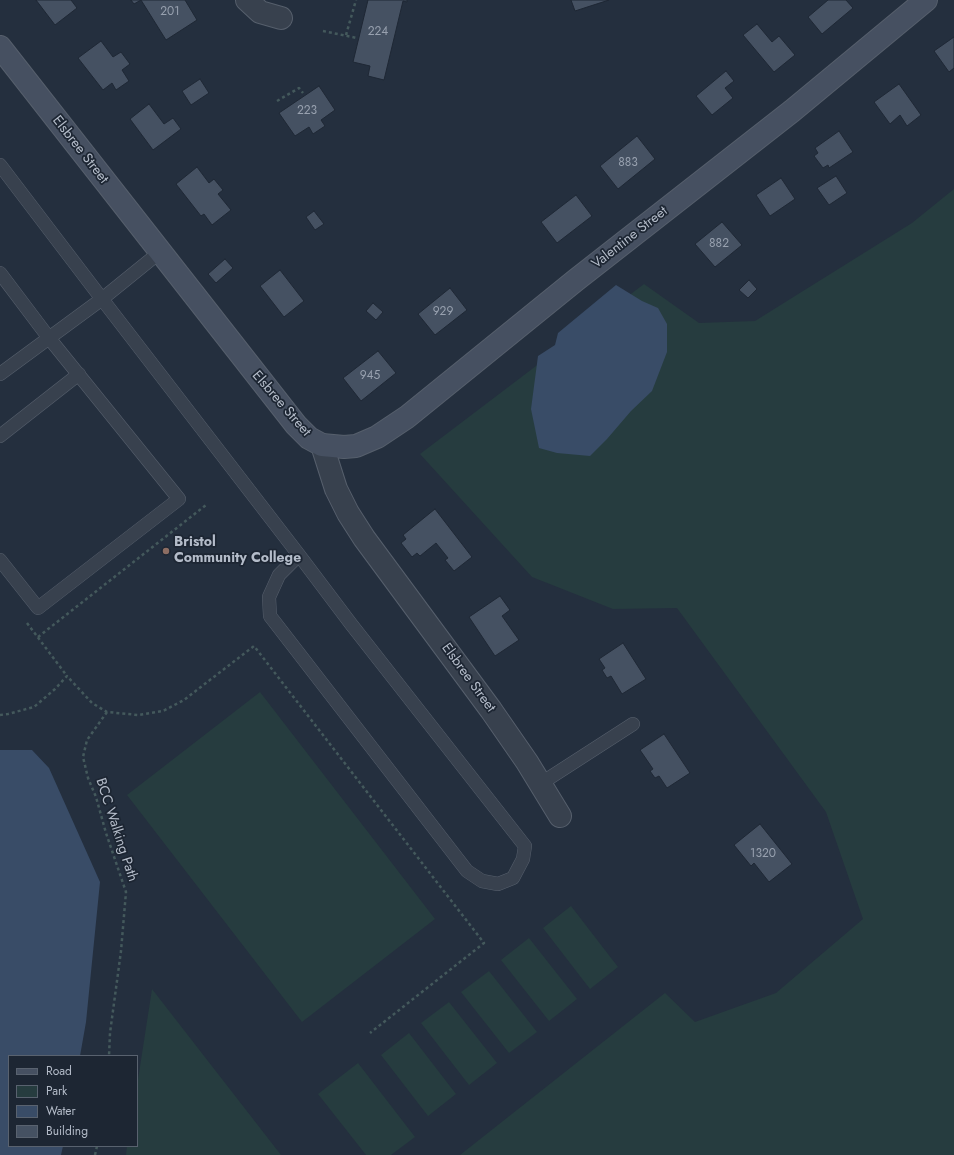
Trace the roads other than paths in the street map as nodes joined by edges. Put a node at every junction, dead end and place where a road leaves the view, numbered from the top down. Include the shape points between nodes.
1 (247, 0) edge
2 (926, 0) edge
3 (281, 18) dead end
4 (0, 47) edge
5 (0, 166) edge
6 (160, 252) junction
7 (0, 273) edge
8 (102, 299) junction
9 (49, 338) junction
10 (0, 374) edge
11 (79, 374) junction
12 (0, 436) edge
13 (322, 445) junction
14 (299, 555) junction
15 (0, 560) edge
16 (633, 724) dead end
17 (540, 784) junction
18 (560, 816) dead end

1 - 3 street via 260,12
2 - 13 street, Valentine Street via 792,111 397,424 356,446 344,448
4 - 6 street, Elsbree Street
5 - 8 lane
6 - 8 lane
6 - 13 street, Elsbree Street via 296,426 309,438
7 - 9 lane
8 - 9 lane
8 - 14 lane
9 - 10 lane
9 - 11 lane
11 - 12 lane
11 - 15 lane via 179,499 38,608
13 - 17 street, Elsbree Street via 336,489 360,532 468,677
14 - 14 lane via 524,846 524,859 513,878 498,884 482,881 466,871 270,616 269,597 279,575
16 - 17 lane
17 - 18 street, Elsbree Street

